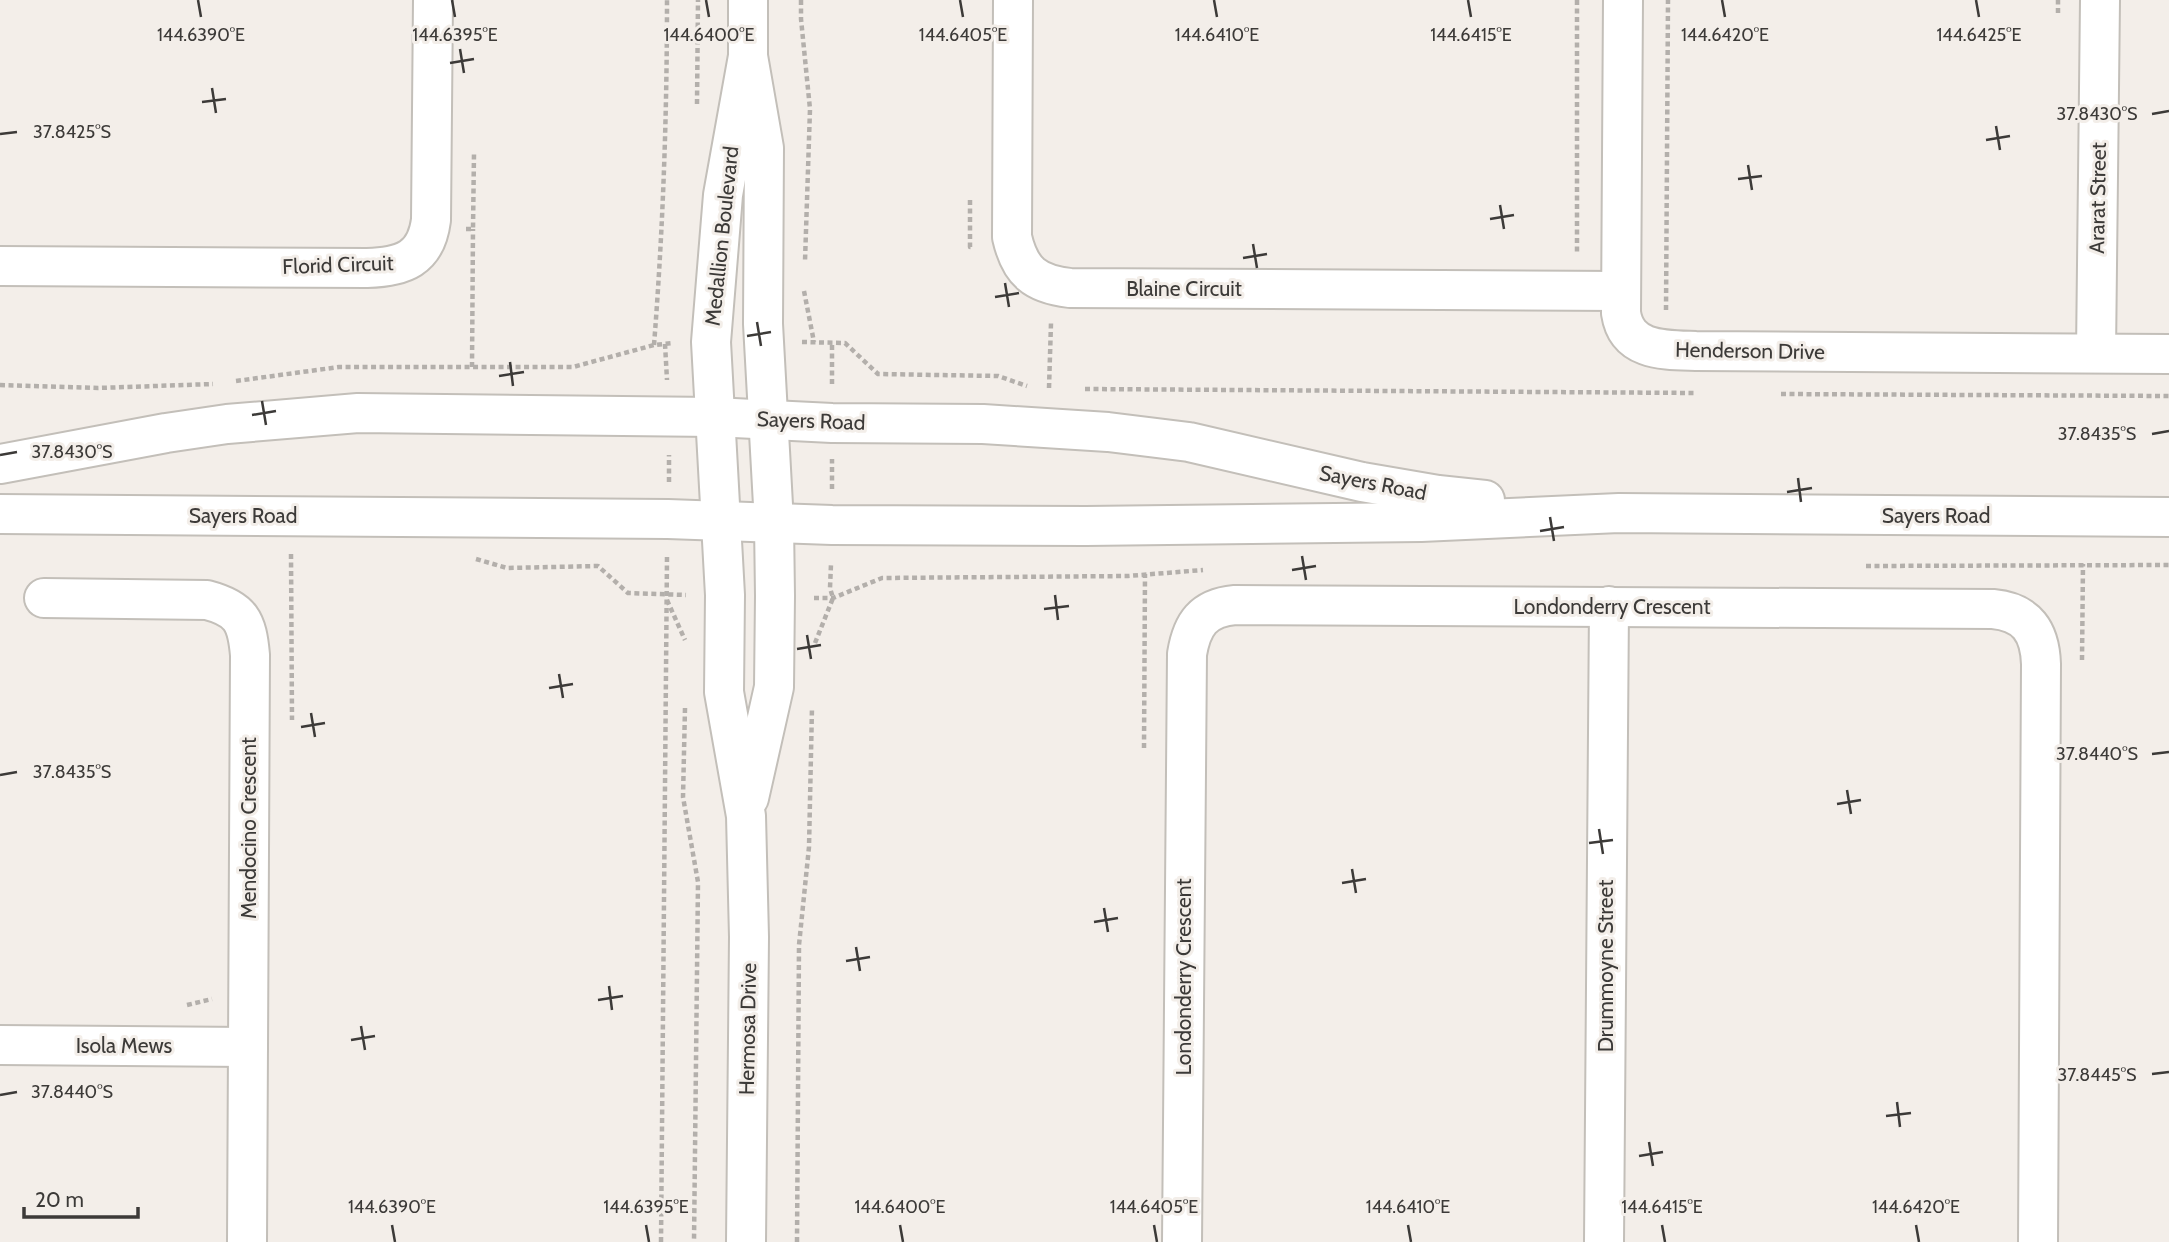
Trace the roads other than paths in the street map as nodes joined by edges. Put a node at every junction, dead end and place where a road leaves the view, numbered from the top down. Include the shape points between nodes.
1 (433, 0) edge
2 (748, 0) edge
3 (1013, 0) edge
4 (1623, 0) edge
5 (2100, 0) edge
6 (748, 56) junction
7 (0, 266) edge
8 (1620, 292) junction
9 (2096, 353) junction
10 (2169, 354) edge
11 (714, 416) junction
12 (768, 421) junction
13 (0, 464) edge
14 (1619, 513) junction
15 (0, 514) edge
16 (2169, 517) edge
17 (720, 521) junction
18 (775, 523) junction
19 (44, 598) dead end
20 (1609, 607) junction
21 (746, 816) junction
22 (0, 1045) edge
23 (248, 1047) junction
24 (247, 1242) edge
25 (746, 1242) edge
26 (1182, 1242) edge
27 (1604, 1242) edge
28 (2038, 1242) edge

1 - 7 street, Florid Circuit via 430,230 419,251 399,265
2 - 6 street, Medallion Boulevard
3 - 8 street, Blaine Circuit via 1012,237 1024,267 1044,284 1070,288
4 - 8 street, Henderson Drive
5 - 9 street, Ararat Street
6 - 11 street, Medallion Boulevard via 723,195 711,342
6 - 12 street, Medallion Boulevard via 764,148 763,341
8 - 9 street, Henderson Drive via 1628,333 1637,341 1666,350
9 - 10 street, Henderson Drive
11 - 12 street, Sayers Road
11 - 13 street, Sayers Road via 358,413 227,424
11 - 17 street, Medallion Boulevard
12 - 14 street, Sayers Road via 983,424 1108,432 1189,442 1438,495
12 - 18 street, Medallion Boulevard
14 - 16 street, Sayers Road
14 - 18 street, Sayers Road via 1086,526
15 - 17 street, Sayers Road
17 - 18 street, Sayers Road
17 - 21 street, Hermosa Drive via 725,595 723,692
18 - 21 street, Hermosa Drive via 774,687
19 - 23 street, Mendocino Crescent via 207,600 226,605 246,628 250,655
20 - 26 street, Londonderry Crescent via 1235,605 1211,611 1190,634
20 - 27 street, Drummoyne Street
20 - 28 street, Londonderry Crescent via 1993,609 2023,619 2036,633 2041,664
21 - 25 street, Hermosa Drive
22 - 23 street, Isola Mews
23 - 24 street, Mendocino Crescent

